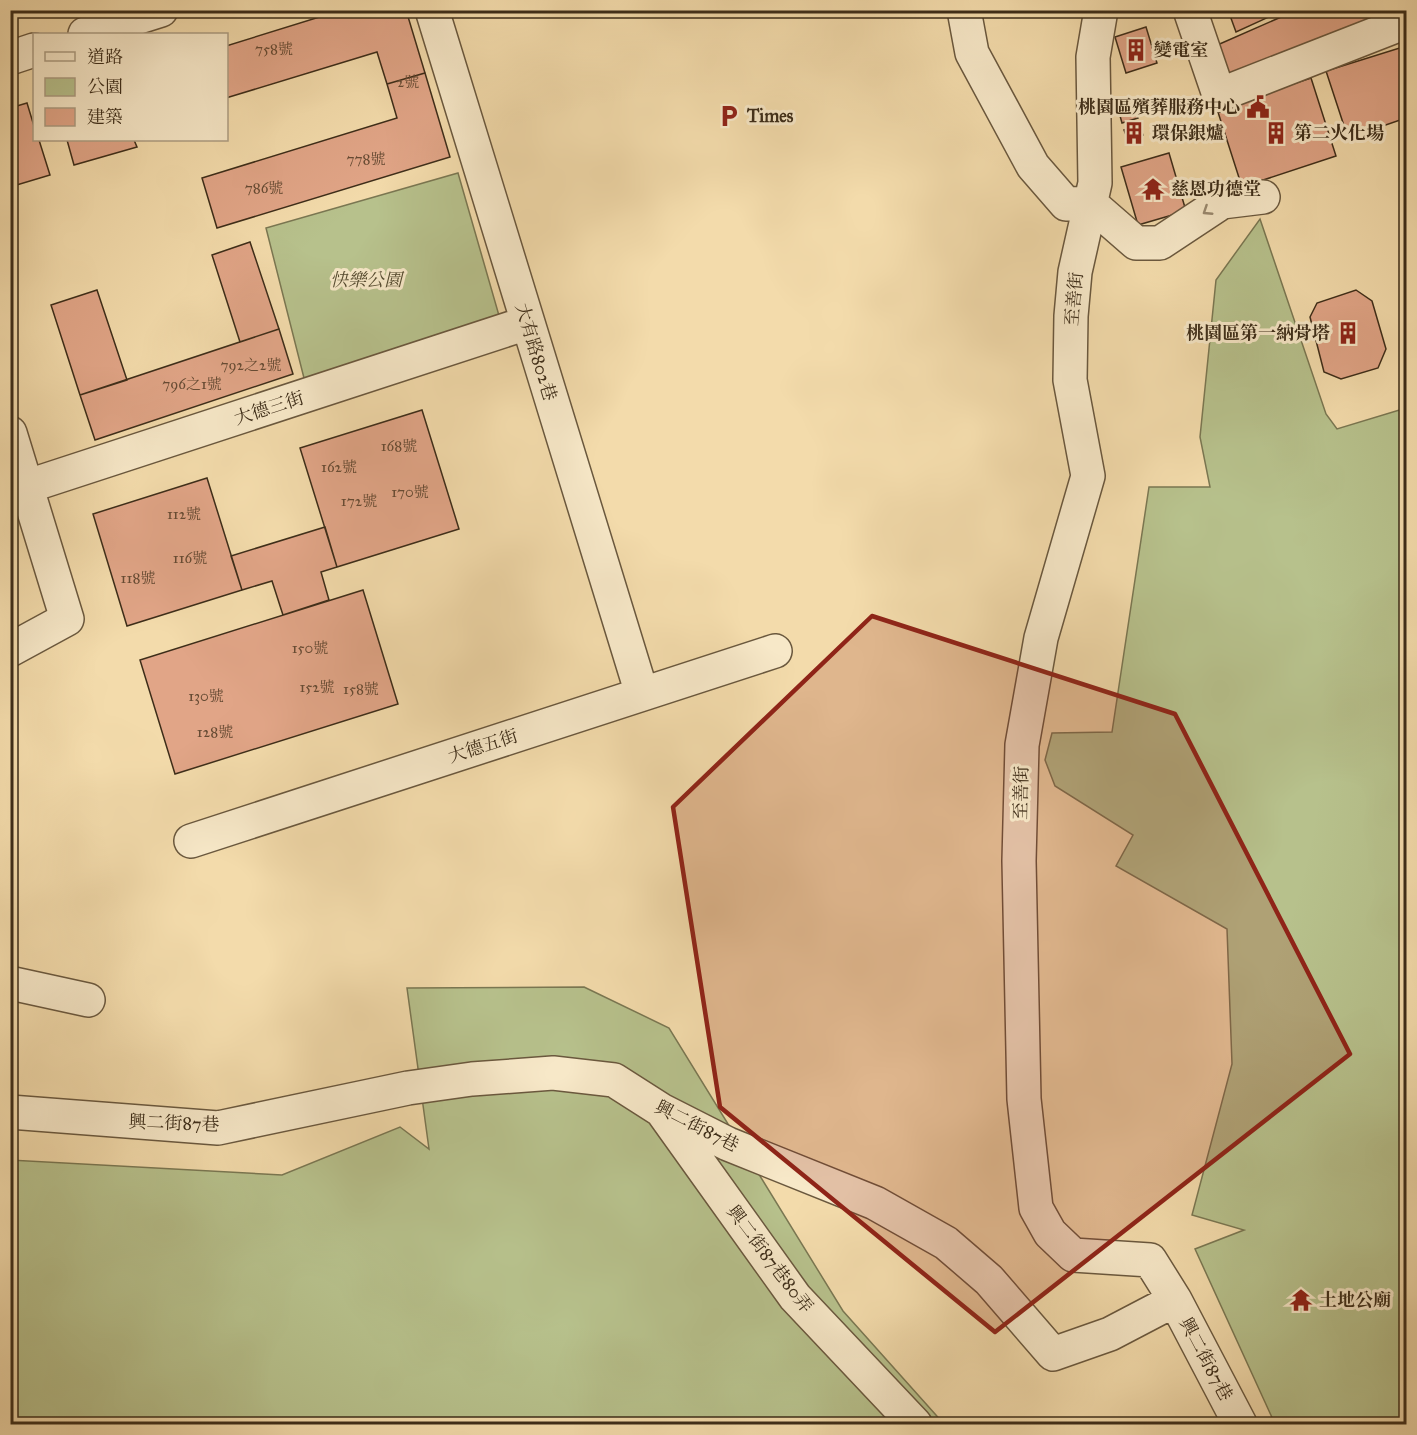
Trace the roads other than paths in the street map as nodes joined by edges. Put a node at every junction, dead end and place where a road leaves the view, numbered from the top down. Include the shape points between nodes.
1 (161, 10) edge
2 (432, 10) edge
3 (964, 10) edge
4 (1101, 10) edge
5 (1190, 10) edge
6 (1407, 22) edge
7 (88, 33) edge
8 (33, 51) edge
9 (10, 58) edge
10 (1263, 197) dead end
11 (1090, 203) junction
12 (527, 323) junction
13 (10, 434) edge
14 (19, 490) edge
15 (10, 650) edge
16 (775, 651) dead end
17 (642, 694) junction
18 (190, 841) dead end
19 (10, 983) edge
20 (88, 1000) dead end
21 (661, 1110) junction
22 (10, 1112) edge
23 (1175, 1300) junction
24 (915, 1425) edge
25 (1240, 1425) edge

1 - 7 street
2 - 12 street, 大有路802巷
3 - 11 street via 972,53 1033,166 1066,204
4 - 11 street, 至善街 via 1093,57 1095,183
5 - 6 street via 1219,95
8 - 9 street
10 -> 11 street via 1222,202 1160,243 1136,243
11 - 23 street, 至善街 via 1075,272 1070,380 1088,476 1041,638 1022,745 1019,861 1024,1099 1036,1208 1050,1233 1073,1255 1150,1260
12 - 14 street, 大德三街
12 - 17 street, 大有路802巷
13 - 14 street
14 - 15 street via 67,619
16 - 17 street, 大德五街
17 - 18 street, 大德五街
19 - 20 street
21 - 22 street, 興二街87巷 via 614,1080 553,1072 408,1088 218,1128
21 - 23 street, 興二街87巷 via 728,1144 875,1203 946,1243 988,1280 1053,1354 1110,1335
21 - 24 street, 興二街87巷80弄 via 795,1297
23 - 25 street, 興二街87巷

